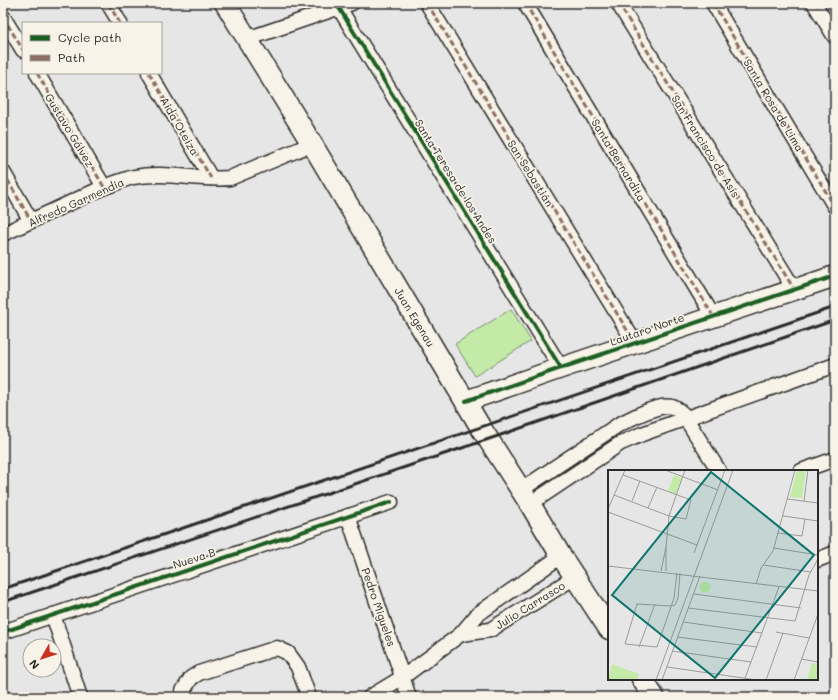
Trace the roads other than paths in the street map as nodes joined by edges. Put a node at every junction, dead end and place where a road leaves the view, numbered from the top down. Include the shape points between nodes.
1 (108, 3) edge
2 (225, 3) edge
3 (352, 3) edge
4 (427, 3) edge
5 (525, 3) edge
6 (618, 3) edge
7 (713, 3) edge
8 (816, 4) edge
9 (338, 5) edge
10 (3, 17) edge
11 (119, 22) edge
12 (247, 38) junction
13 (835, 38) edge
14 (22, 48) edge
15 (37, 74) edge
16 (150, 74) edge
17 (312, 144) junction
18 (3, 172) edge
19 (211, 178) junction
20 (104, 187) junction
21 (835, 207) edge
22 (31, 221) junction
23 (3, 234) edge
24 (835, 276) edge
25 (794, 289) junction
26 (713, 316) junction
27 (635, 343) junction
28 (835, 365) edge
29 (561, 368) junction
30 (466, 401) junction
31 (686, 419) junction
32 (835, 459) edge
33 (718, 470) edge
34 (804, 470) edge
35 (526, 497) junction
36 (390, 502) dead end
37 (348, 516) junction
38 (835, 553) edge
39 (561, 556) junction
40 (818, 560) edge
41 (575, 577) junction
42 (53, 615) junction
43 (608, 627) edge
44 (3, 632) edge
45 (461, 634) junction
46 (403, 677) junction
47 (643, 680) edge
48 (80, 697) edge
49 (185, 697) edge
50 (309, 697) edge
51 (370, 697) edge
52 (409, 697) edge
53 (654, 697) edge

1 - 11 street
2 - 12 main road, Juan Egenau
3 - 9 street
4 - 27 street, San Sebastián
5 - 26 street, Santa Bernardita
6 - 25 street, San Francisco de Asís
7 - 21 street, Santa Rosa de Lima
8 - 13 street
9 - 12 street
9 - 29 street, Santa Teresa de los Andes
10 - 14 street
12 - 17 main road, Juan Egenau
15 - 20 street, Gustavo Gálvez
16 - 19 street, Aida Oteiza
17 - 19 street, Alfredo Garmendia via 238,176
17 - 30 main road, Juan Egenau
18 - 22 street
19 - 20 street, Alfredo Garmendia via 170,175 134,177
20 - 22 street, Alfredo Garmendia
22 - 23 street, Alfredo Garmendia
24 - 25 main road, Lautaro Norte
25 - 26 main road, Lautaro Norte
26 - 27 main road, Lautaro Norte
27 - 29 main road, Lautaro Norte
28 - 31 street
29 - 30 main road, Lautaro Norte
30 - 35 main road, Juan Egenau
31 - 33 street
31 - 35 street via 621,443
31 - 35 street via 678,410 667,406 633,418 606,432
32 - 34 street
35 - 39 main road, Juan Egenau
36 - 37 street, Nueva B
37 - 42 street, Nueva B
37 - 46 street, Pedro Migueles
38 - 40 street
39 - 41 main road, Juan Egenau
39 - 45 street, Julio Carrasco via 478,614
41 - 43 main road, Juan Egenau
41 - 45 street, Julio Carrasco via 490,630
42 - 44 street, Nueva B
42 - 48 street
45 - 46 street, Julio Carrasco
46 - 51 street, Julio Carrasco
46 - 52 street, Pedro Migueles
47 - 53 main road
49 - 50 street via 183,691 191,678 199,673 277,648 288,652 298,666

